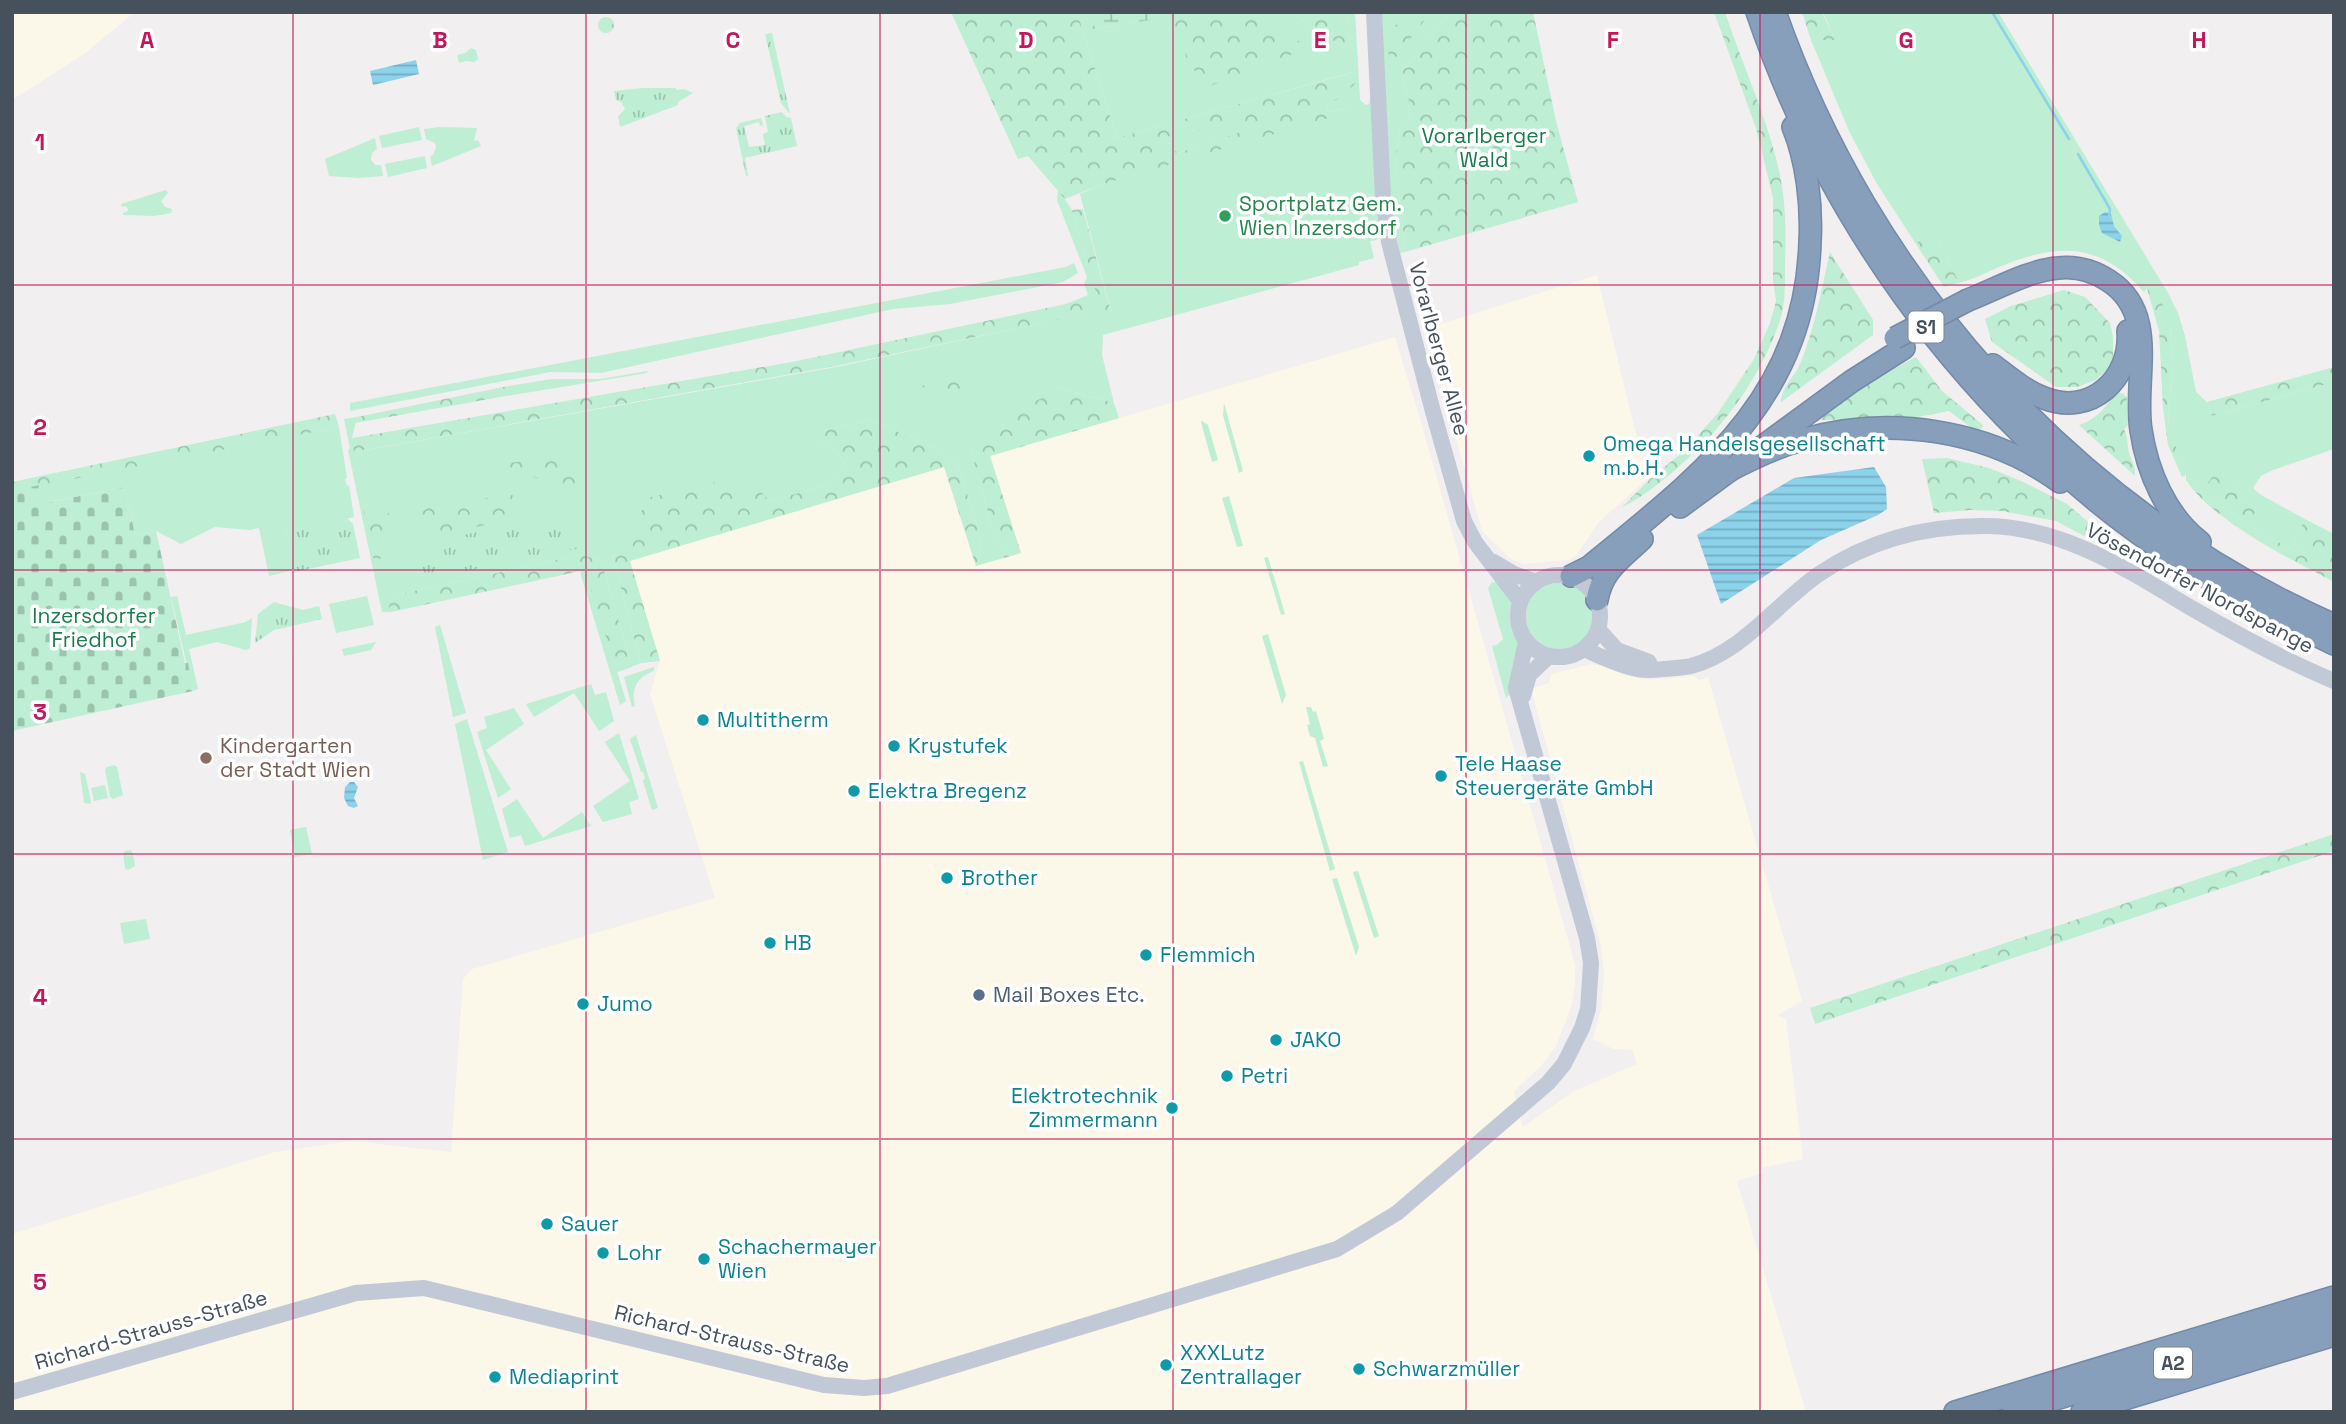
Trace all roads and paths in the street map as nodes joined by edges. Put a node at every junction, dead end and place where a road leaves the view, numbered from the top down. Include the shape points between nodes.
1 (1374, 12) edge
2 (1757, 12) edge
3 (1775, 12) edge
4 (1786, 87) junction
5 (1972, 306) junction
6 (1954, 334) junction
7 (1900, 343) junction
8 (1728, 471) junction
9 (1683, 489) junction
10 (2124, 523) junction
11 (1491, 561) junction
12 (1571, 576) junction
13 (2248, 580) junction
14 (1536, 582) junction
15 (1597, 600) junction
16 (1520, 601) junction
17 (2334, 625) edge
18 (1598, 628) junction
19 (1526, 642) junction
20 (2334, 644) edge
21 (1584, 649) junction
22 (1549, 656) junction
23 (1668, 668) junction
24 (2334, 681) edge
25 (1521, 709) junction
26 (2334, 1297) edge
27 (2334, 1314) edge
28 (2334, 1335) edge
29 (12, 1392) edge
30 (1955, 1412) edge
31 (2012, 1412) edge
32 (2081, 1412) edge

1 - 11 main road, Vorarlberger Allee via 1389,242 1460,506 1475,542
2 - 4 highway, S1
3 - 6 highway, S1 via 1818,119 1852,185 1892,251
4 - 9 highway via 1806,177 1811,224 1810,267 1802,305 1774,382 1753,415
4 - 10 highway, S1 via 1838,193 1917,316 1995,406
5 - 6 highway via 2052,282 2093,284 2109,295 2128,327 2125,363 2099,394 2081,402 2062,403 2021,386
5 - 7 highway, bridge
5 - 13 highway via 2057,268 2098,273 2118,286 2140,325 2138,406 2155,480 2186,530
6 - 13 highway, S1 via 2008,395 2096,477 2151,520
7 - 8 highway
7 - 9 highway via 1845,371
8 - 10 highway via 1802,440 1843,430 1927,430 2014,454
8 - 15 highway via 1612,567 1603,578
9 - 12 highway via 1590,567
10 - 20 highway, S1 via 2246,600
11 - 14 main road, Vorarlberger Allee
11 - 16 main road, Vorarlberger Allee
12 - 14 main road via 1546,576
12 - 15 main road
13 - 17 highway, S1
14 - 16 main road
15 - 18 main road
16 - 19 main road via 1517,615
18 - 21 main road
18 - 23 main road, Vösendorfer Nordspange via 1618,650
19 - 22 main road
19 - 25 main road via 1516,688
21 - 22 main road via 1572,655
21 - 23 main road, Vösendorfer Nordspange via 1631,668
22 - 25 main road via 1525,681
23 - 24 main road, Vösendorfer Nordspange via 1702,662 1732,646 1811,580 1852,555 1924,531 1990,526 2042,534 2084,548 2257,645
25 - 29 main road, Richard-Strauss-Straße via 1587,938 1588,1009 1575,1046 1548,1083 1397,1213 1337,1249 887,1386 824,1385 424,1288 356,1293
26 - 30 highway
27 - 31 highway, A2
28 - 32 highway, A2

